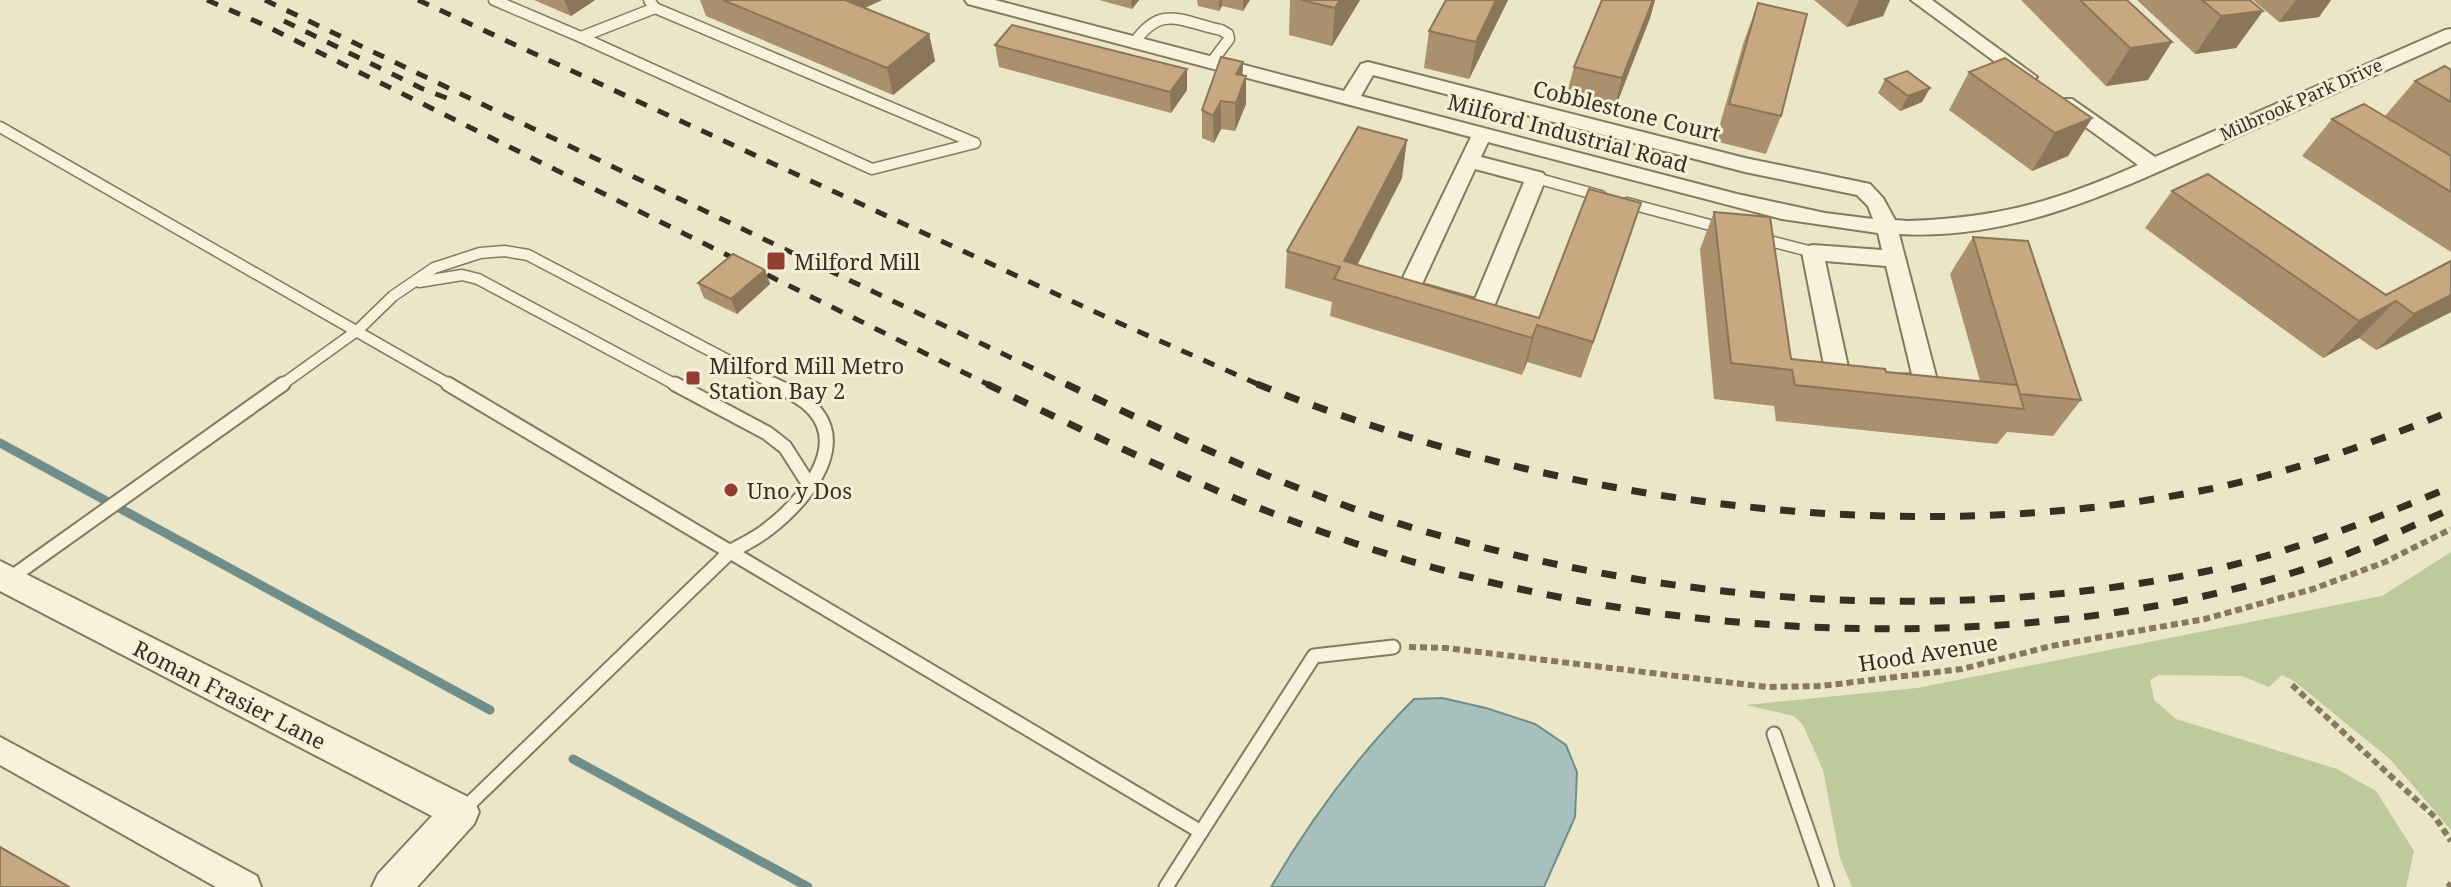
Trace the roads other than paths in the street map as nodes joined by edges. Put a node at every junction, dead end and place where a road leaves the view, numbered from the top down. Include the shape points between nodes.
1 (494, 0) edge
2 (974, 0) edge
3 (1920, 0) edge
4 (652, 4) edge
5 (2451, 34) edge
6 (581, 37) junction
7 (1134, 43) junction
8 (1211, 63) junction
9 (1349, 99) junction
10 (0, 127) edge
11 (1482, 134) junction
12 (1469, 161) junction
13 (2151, 164) junction
14 (1536, 178) junction
15 (1737, 201) junction
16 (1888, 229) junction
17 (1730, 231) junction
18 (1813, 252) junction
19 (1895, 259) junction
20 (410, 284) junction
21 (358, 330) junction
22 (810, 486) junction
23 (731, 551) junction
24 (4, 577) edge
25 (1393, 647) road end
26 (1774, 734) dead end
27 (0, 750) edge
28 (461, 812) junction
29 (1201, 832) junction
30 (246, 887) edge
31 (391, 887) edge
32 (1166, 887) edge
33 (1827, 887) edge

1 - 6 lane
2 - 7 street, Milford Industrial Road
3 - 13 street
4 - 6 lane
4 - 6 lane via 975,143 872,169
5 - 13 street, Milbrook Park Drive
7 - 8 street, Milford Industrial Road
7 - 8 lane via 1147,24 1161,17 1221,30 1229,39
8 - 9 street, Milford Industrial Road
9 - 11 street, Milford Industrial Road
9 - 16 street, Cobblestone Court via 1368,68 1745,165 1854,186 1872,195
10 - 21 lane
11 - 12 street
11 - 15 street, Milford Industrial Road
12 - 14 street
12 - 14 street via 1409,288 1482,309
13 - 16 street, Milford Industrial Road via 2079,199 2003,221
14 - 17 lane
15 - 16 street, Milford Industrial Road
15 - 17 lane
16 - 19 street
17 - 18 lane
18 - 19 street
18 - 19 street via 1838,375 1926,384
20 - 21 lane via 381,304
20 - 22 lane via 446,276 478,279 767,433 785,447
20 - 22 lane via 467,255 509,250 528,255 796,396 816,412 827,450
21 - 23 lane
21 - 24 lane
22 - 23 lane via 767,531
23 - 28 lane
23 - 29 lane
24 - 28 street, Roman Frasier Lane
25 - 29 lane via 1314,656
26 - 33 lane
27 - 30 street
28 - 31 street
29 - 32 lane

